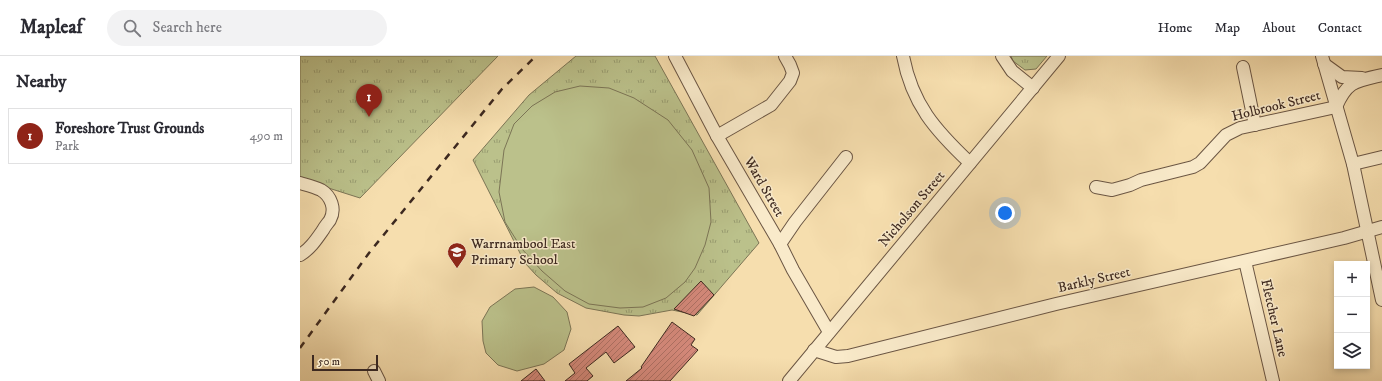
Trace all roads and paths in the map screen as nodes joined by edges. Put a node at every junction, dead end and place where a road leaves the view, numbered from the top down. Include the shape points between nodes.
1 (675, 56) edge
2 (785, 56) edge
3 (903, 56) edge
4 (1002, 56) edge
5 (1059, 56) edge
6 (1323, 60) edge
7 (1242, 67) dead end
8 (1382, 75) edge
9 (1368, 79) junction
10 (1033, 88) junction
11 (1336, 107) junction
12 (1255, 125) junction
13 (717, 136) junction
14 (846, 157) dead end
15 (1382, 157) edge
16 (970, 163) junction
17 (1352, 164) junction
18 (300, 183) edge
19 (1096, 187) dead end
20 (1382, 227) edge
21 (1367, 230) junction
22 (780, 244) junction
23 (300, 255) edge
24 (1245, 261) junction
25 (1382, 300) edge
26 (828, 332) junction
27 (814, 350) junction
28 (789, 381) edge
29 (1273, 381) edge

1 - 13 street, Ward Street
2 - 13 street via 793,73 790,81 771,105
3 - 16 street via 914,94 922,110 944,138
4 - 10 street via 1012,71
5 - 10 street, Nicholson Street
6 - 9 street via 1342,77
6 - 11 street
7 - 12 street
8 - 9 street
9 - 11 street via 1350,85
10 - 16 street, Nicholson Street
11 - 12 street, Holbrook Street
11 - 17 street
12 - 19 street, Holbrook Street via 1240,128 1226,135 1200,163 1193,167 1112,190
13 - 22 street, Ward Street
14 - 22 street
15 - 17 street
16 - 26 street, Nicholson Street
17 - 21 street
18 - 23 street via 321,190 330,199 332,210 330,220 309,249
20 - 21 street, Barkly Street
21 - 24 street, Barkly Street via 1344,238
21 - 25 street
22 - 26 street, Ward Street
24 - 27 street, Barkly Street via 848,356 836,357
24 - 29 street, Fletcher Lane
26 - 27 street, Nicholson Street
27 - 28 street, Nicholson Street

